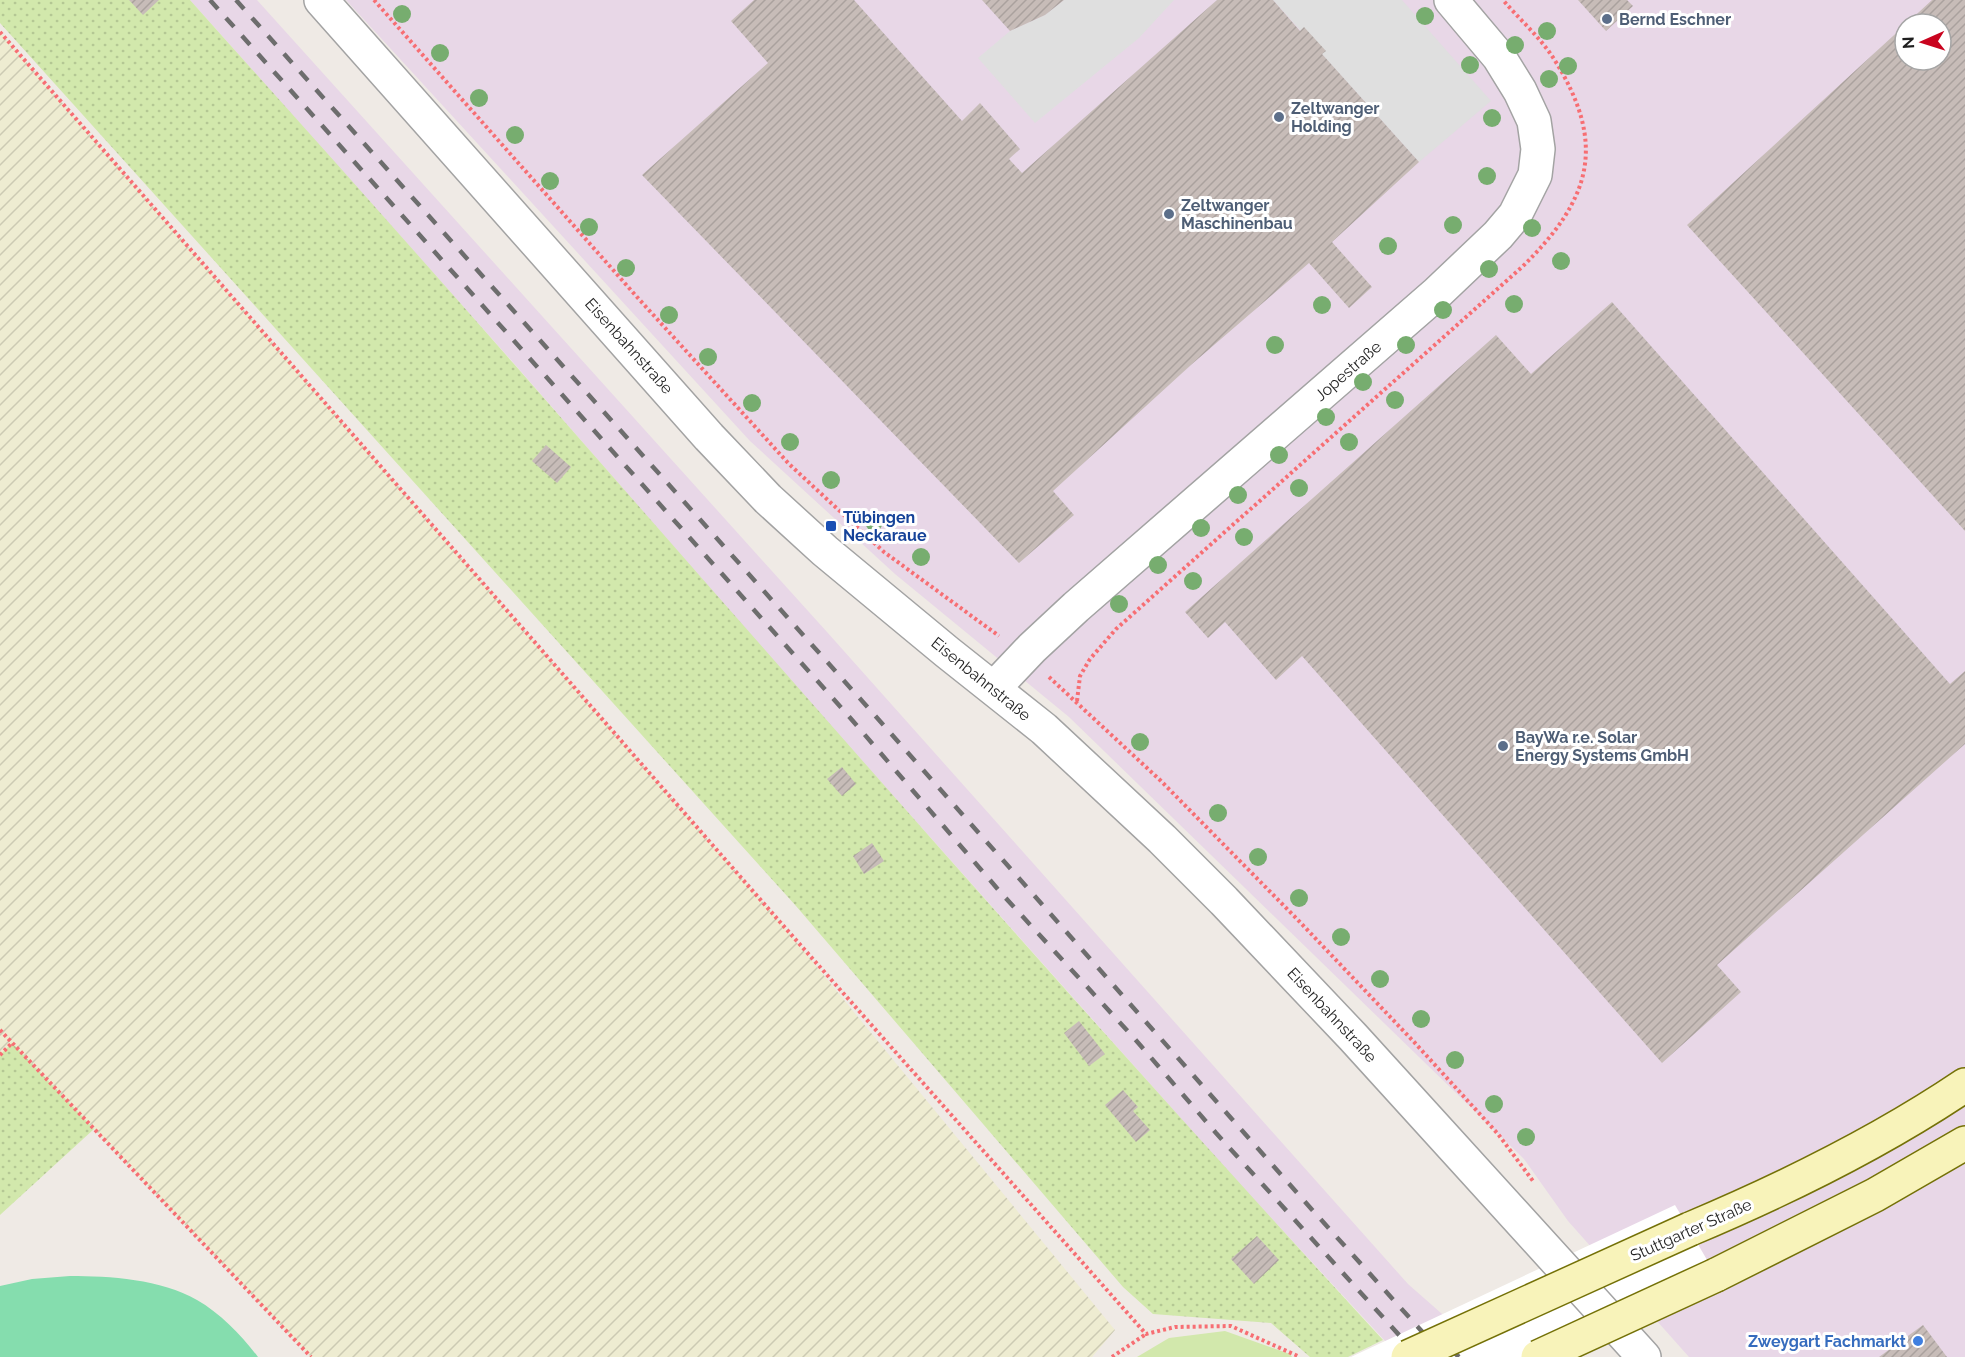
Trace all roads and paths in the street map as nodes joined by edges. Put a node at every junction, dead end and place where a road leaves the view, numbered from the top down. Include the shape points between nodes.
1 (321, 0) edge
2 (374, 0) edge
3 (1451, 0) edge
4 (0, 32) edge
5 (1023, 656) junction
6 (994, 688) junction
7 (0, 1030) edge
8 (12, 1043) junction
9 (0, 1055) edge
10 (1965, 1085) edge
11 (1965, 1143) edge
12 (1538, 1191) dead end
13 (1146, 1334) junction
14 (311, 1357) edge
15 (1112, 1357) edge
16 (1300, 1357) edge
17 (1408, 1357) edge
18 (1538, 1357) edge
19 (1644, 1357) edge

1 - 6 street, Eisenbahnstraße via 768,499 825,551
2 - 5 path via 789,464 884,552
3 - 5 street, Jopestraße via 1499,57 1534,121 1538,149 1535,175 1515,215 1437,292
4 - 13 path
5 - 6 street, Jopestraße
5 - 12 path via 1062,687 1161,781 1298,919 1498,1134
6 - 19 street, Eisenbahnstraße via 1098,777 1224,901 1424,1113
7 - 8 path
8 - 9 path
8 - 14 path
10 - 17 main road, Stuttgarter Straße, bridge via 1926,1111 1757,1201
11 - 18 main road, bridge via 1875,1195 1716,1275
13 - 15 path
13 - 16 path via 1175,1327 1231,1326

